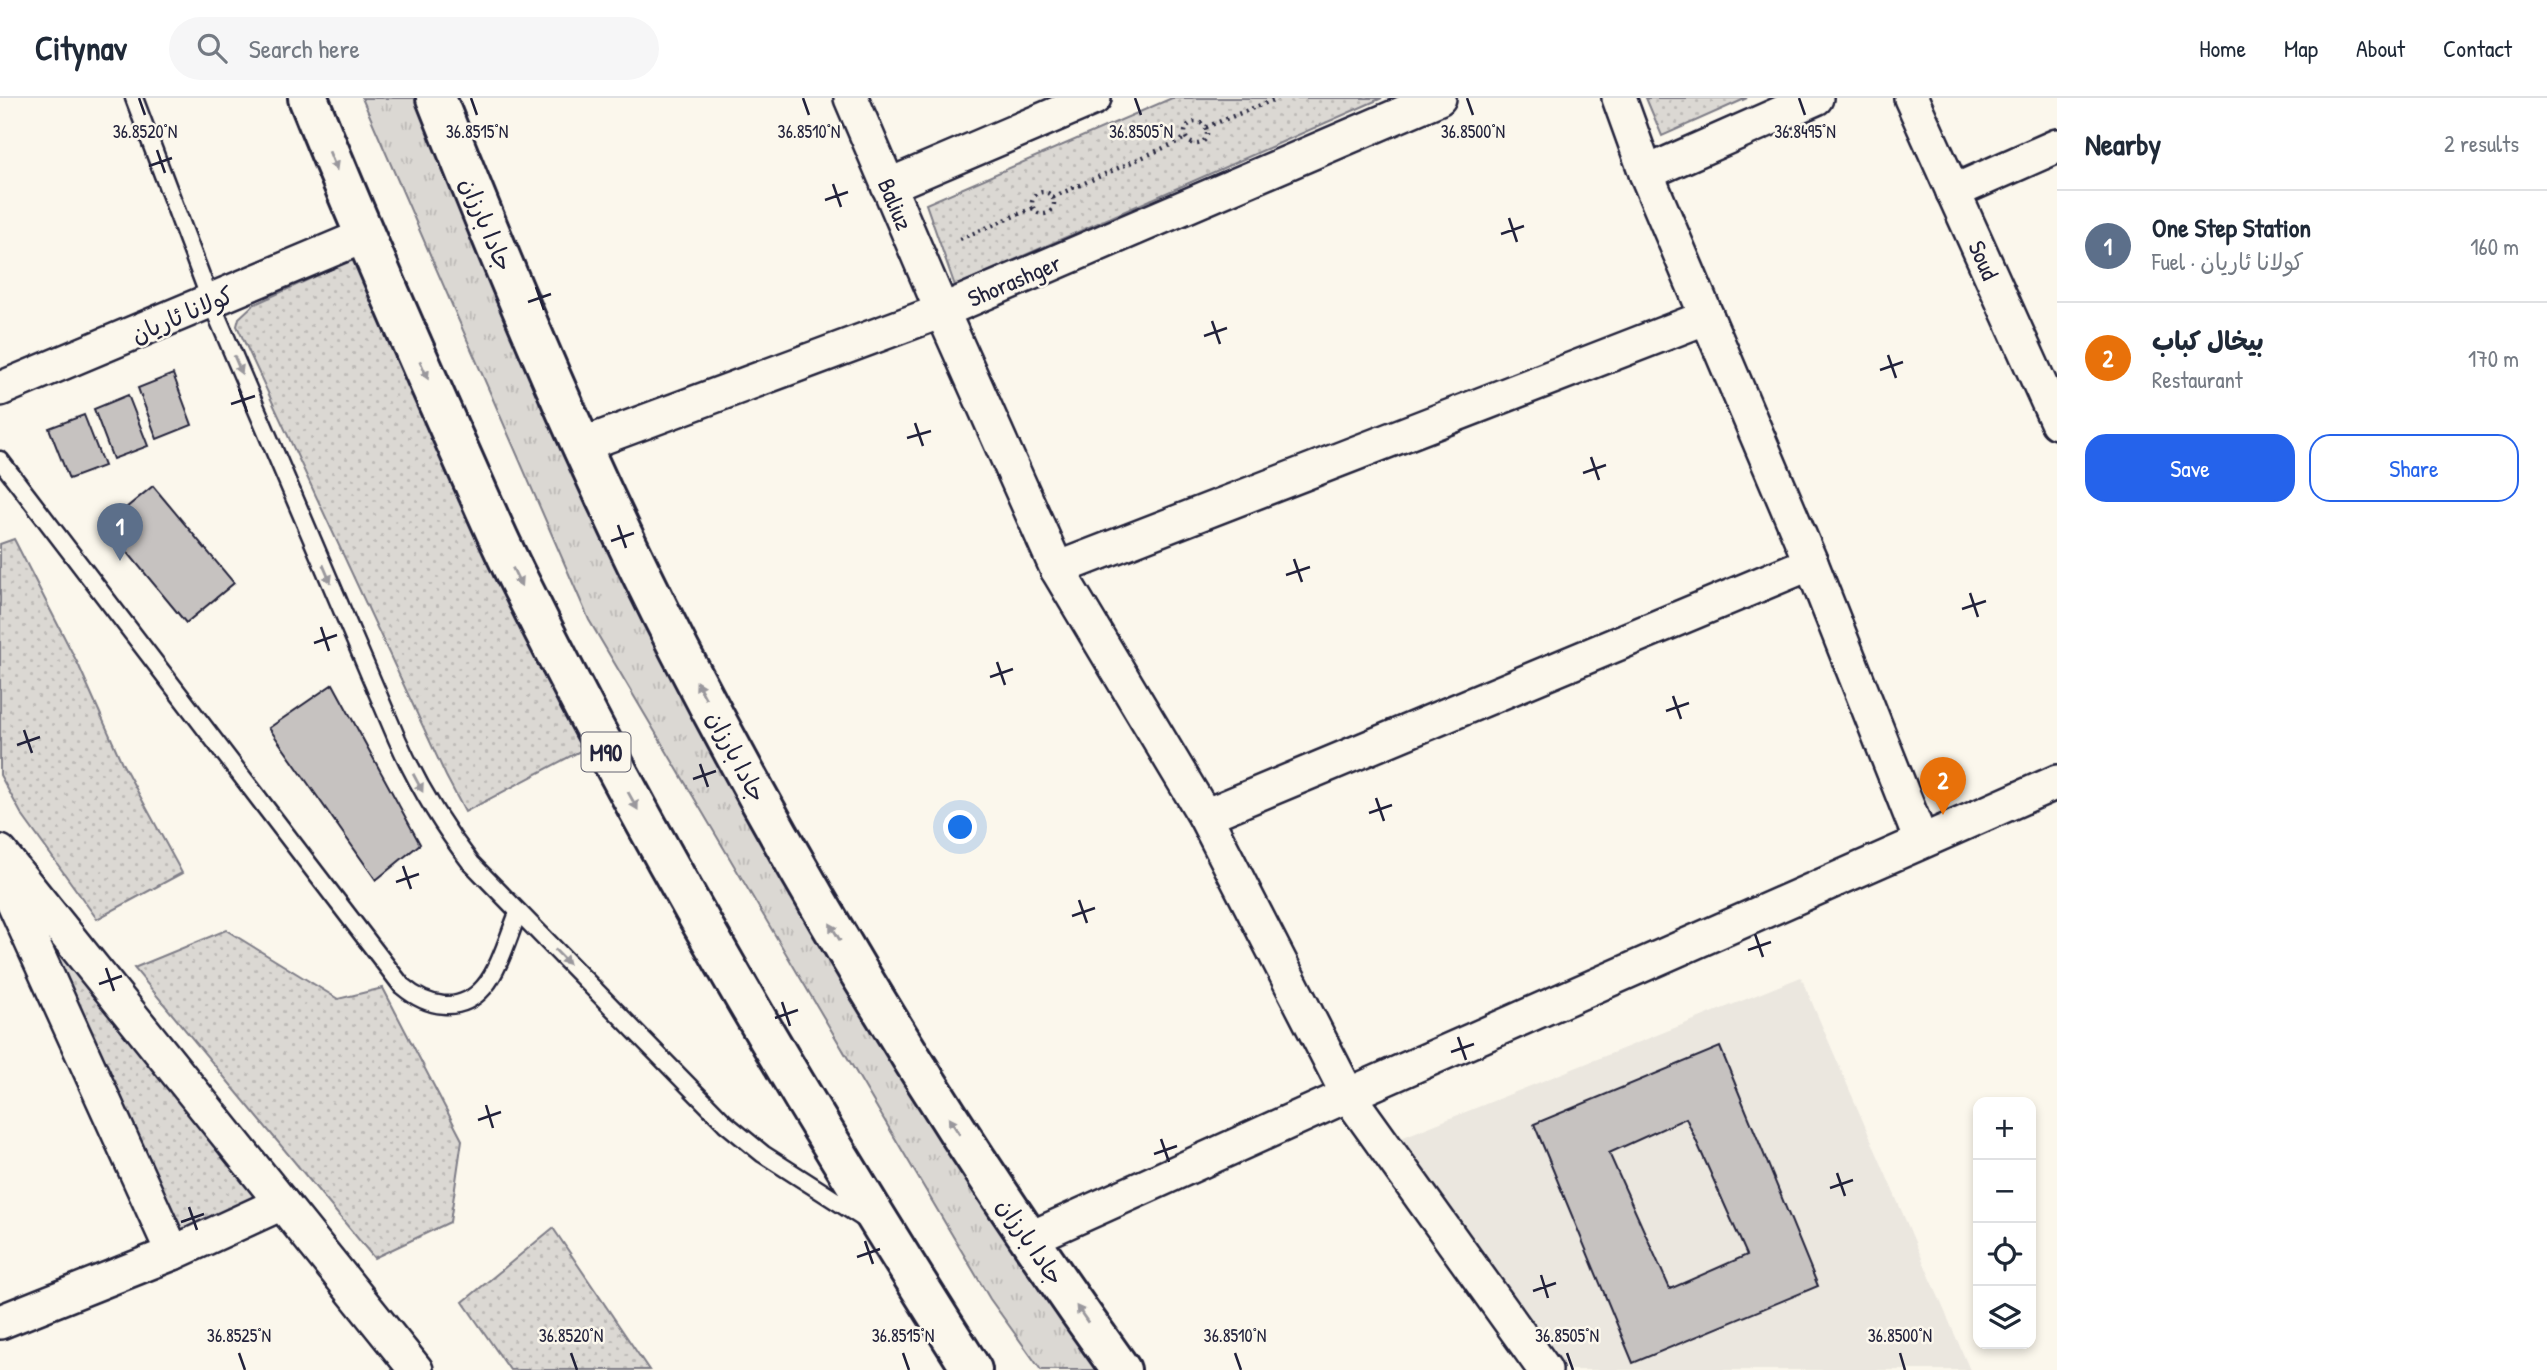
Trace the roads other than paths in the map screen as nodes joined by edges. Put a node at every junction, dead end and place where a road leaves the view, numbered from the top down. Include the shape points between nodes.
1 (134, 98) edge
2 (308, 98) edge
3 (436, 98) edge
4 (851, 98) edge
5 (1094, 98) edge
6 (1439, 98) edge
7 (1619, 98) edge
8 (1816, 98) edge
9 (1911, 98) edge
10 (2057, 146) edge
11 (1646, 173) junction
12 (888, 186) junction
13 (1953, 192) junction
14 (364, 236) junction
15 (211, 302) junction
16 (942, 311) junction
17 (1707, 317) junction
18 (0, 389) edge
19 (2057, 422) edge
20 (582, 445) junction
21 (0, 460) edge
22 (1811, 563) junction
23 (1057, 569) junction
24 (2057, 782) edge
25 (1205, 816) junction
26 (1921, 841) junction
27 (0, 852) edge
28 (0, 872) edge
29 (519, 913) junction
30 (1348, 1095) junction
31 (282, 1203) junction
32 (883, 1230) junction
33 (1029, 1239) junction
34 (173, 1253) junction
35 (0, 1322) edge
36 (416, 1370) edge
37 (972, 1370) edge
38 (1121, 1370) edge
39 (1545, 1370) edge

1 - 15 lane
2 -> 14 highway, M90
3 - 20 highway, جادا بارزان
4 - 12 street, Baliuz
5 - 12 street
6 - 16 street, Shorashger
7 - 11 street
8 - 11 street
9 - 13 street, Soud
10 - 13 street
11 - 17 street
12 - 16 street, Baliuz
13 - 19 street, Soud
14 - 15 street, كولانا ئاريان
14 -> 32 highway, M90 via 516,577 598,737 740,992
15 - 18 street, كولانا ئاريان
15 -> 29 lane via 412,772 471,863
16 - 20 street, Shorashger
16 - 23 street, Baliuz
17 - 22 street
17 - 23 street
33 -> 20 highway, جادا بارزان via 825,916 680,649
21 - 29 lane via 402,986 434,1005 453,1006 470,999 494,971
22 - 25 street
22 - 26 street
23 - 25 street, Baliuz
24 - 26 street
25 - 30 street, Baliuz
26 - 30 street
27 - 31 street
28 - 34 street
29 -> 32 lane via 725,1123 763,1154
30 - 33 street
30 - 39 street, Baliuz
31 - 34 street
31 - 36 street
32 - 37 highway, M90
38 -> 33 highway, جادا بارزان
34 - 35 street

